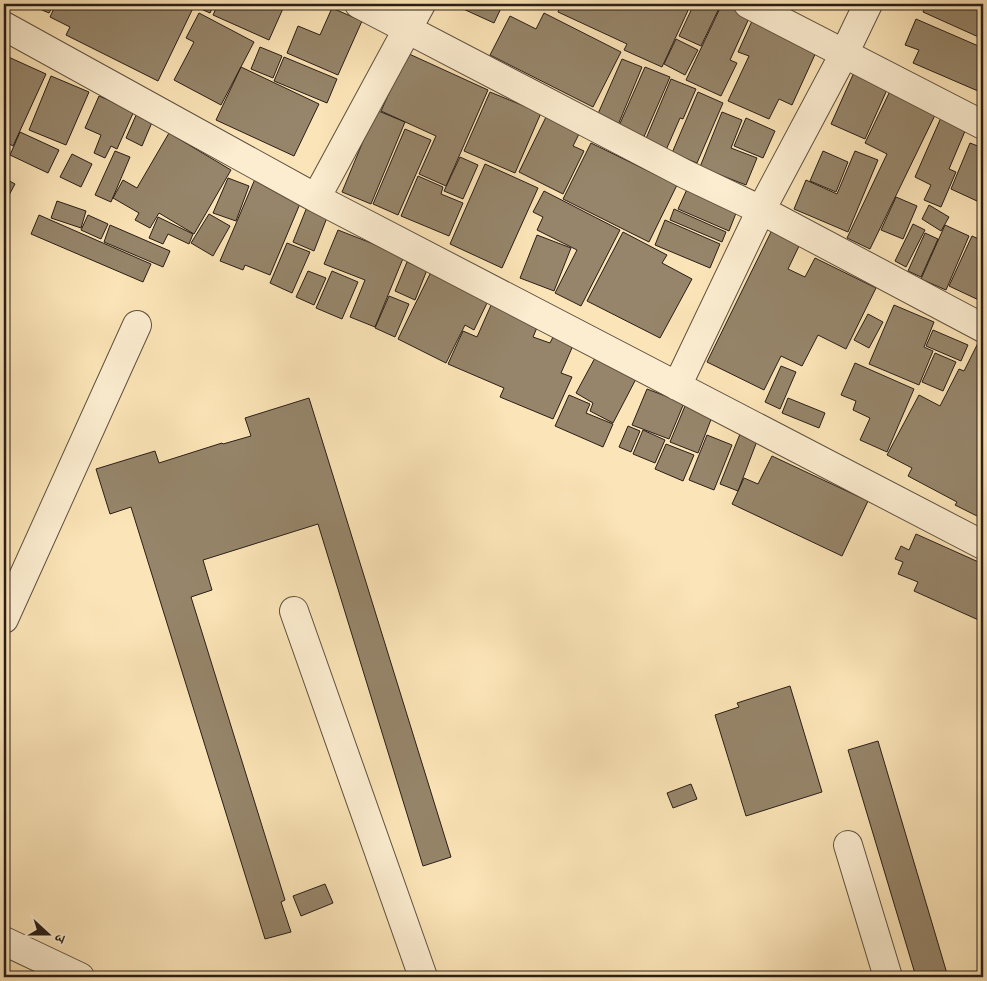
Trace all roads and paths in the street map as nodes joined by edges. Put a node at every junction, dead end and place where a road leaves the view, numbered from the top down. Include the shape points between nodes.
1 (359, 4) edge
2 (421, 4) edge
3 (748, 4) edge
4 (868, 4) edge
5 (4, 26) edge
6 (407, 30) junction
7 (844, 54) junction
8 (983, 126) edge
9 (316, 198) junction
10 (761, 210) junction
11 (137, 325) dead end
12 (983, 328) edge
13 (677, 386) junction
14 (983, 545) edge
15 (294, 610) dead end
16 (4, 619) edge
17 (848, 845) dead end
18 (4, 941) edge
19 (80, 977) edge
20 (422, 977) edge
21 (888, 977) edge

1 - 6 street
2 - 6 street
3 - 7 street
4 - 7 street
5 - 9 street
6 - 9 street
6 - 10 street
7 - 8 street
7 - 10 street
9 - 13 street
10 - 12 street
10 - 13 street
11 - 16 street
13 - 14 street
15 - 20 street
17 - 21 street
18 - 19 street

